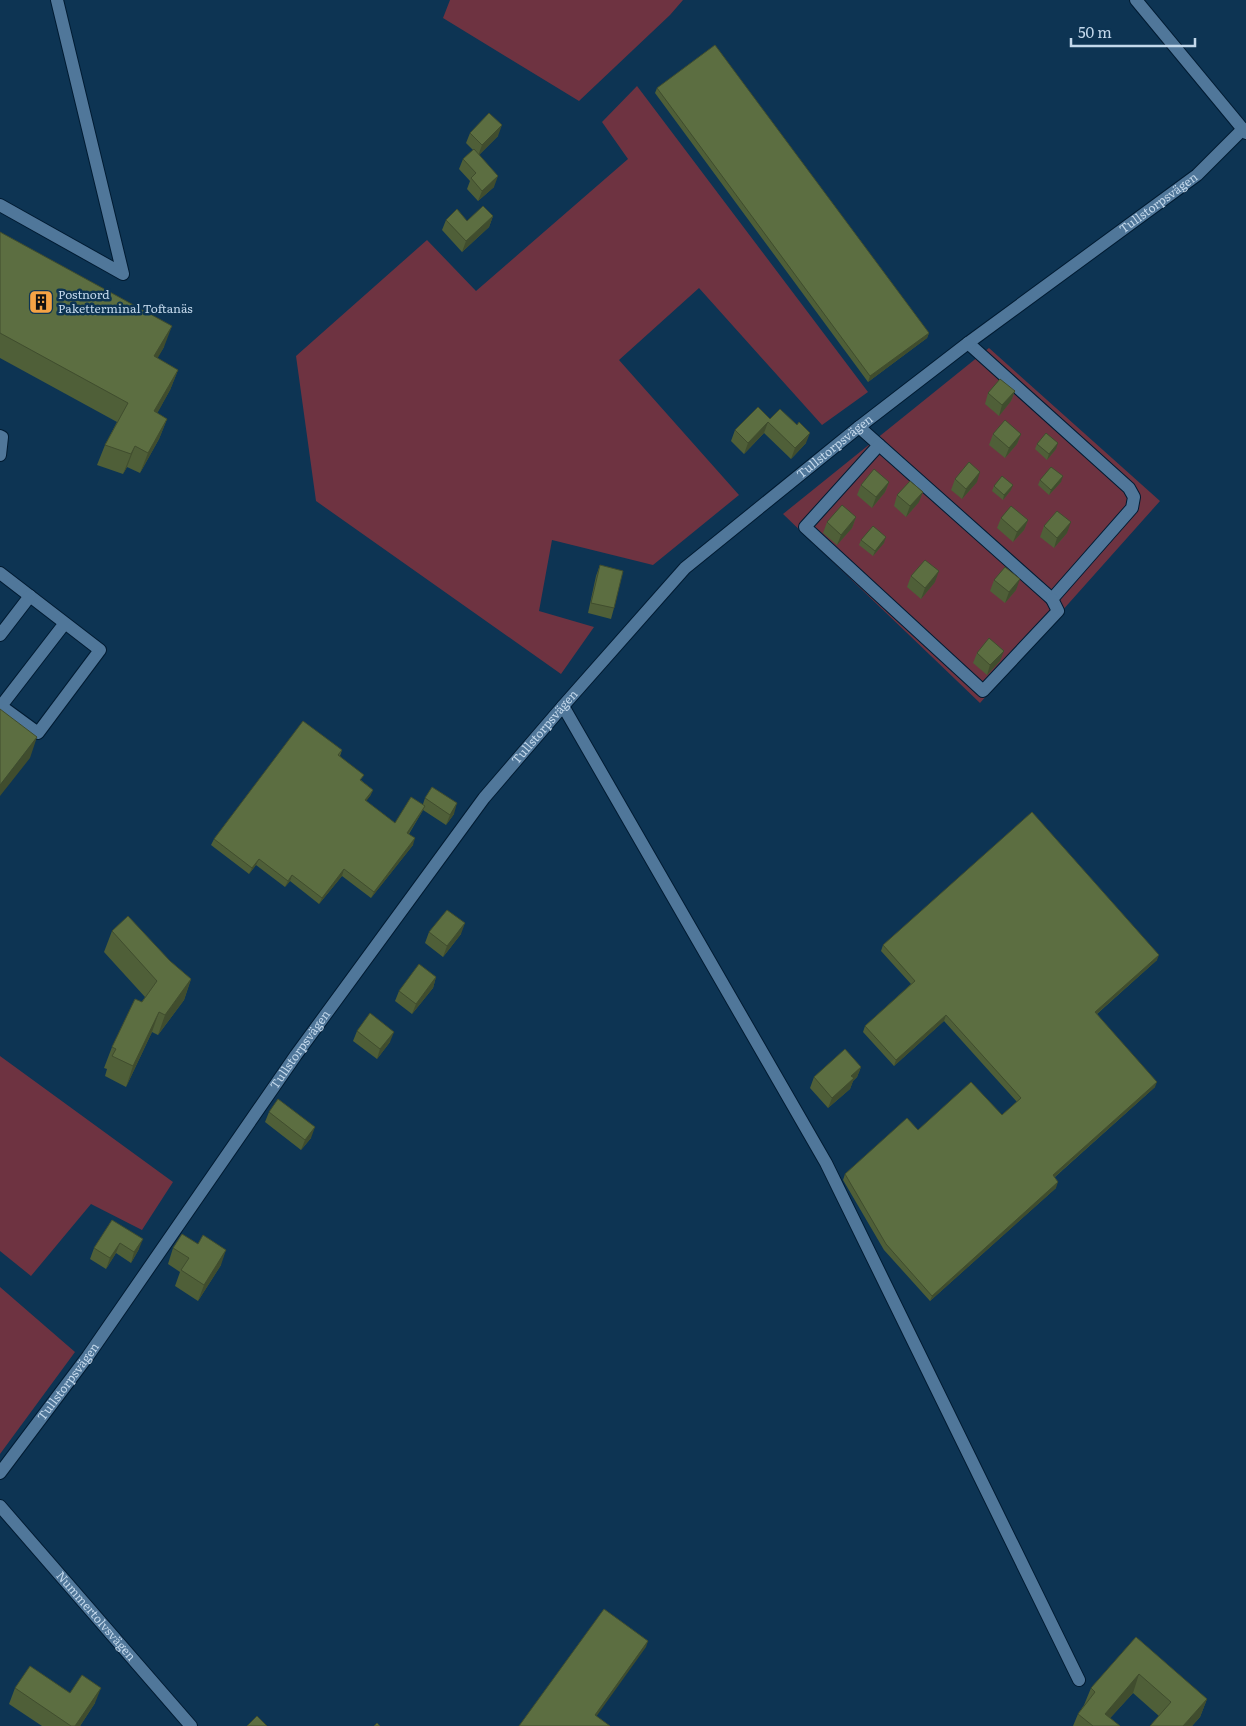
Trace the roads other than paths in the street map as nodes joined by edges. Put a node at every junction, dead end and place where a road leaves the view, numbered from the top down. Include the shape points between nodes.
1 (57, 0) edge
2 (1136, 0) edge
3 (1244, 131) edge
4 (0, 205) edge
5 (968, 343) junction
6 (859, 427) junction
7 (0, 436) edge
8 (879, 445) junction
9 (0, 455) edge
10 (0, 573) edge
11 (30, 596) junction
12 (1052, 599) junction
13 (65, 623) junction
14 (0, 636) edge
15 (563, 706) junction
16 (0, 1473) edge
17 (0, 1506) edge
18 (1079, 1680) dead end
19 (191, 1726) edge

1 - 4 street via 122,274
2 - 3 street
3 - 5 street, Tullstorpsvägen via 1197,175
5 - 6 street, Tullstorpsvägen
5 - 12 street via 1129,488 1134,497 1132,508
6 - 8 street
6 - 15 street, Tullstorpsvägen via 685,568
7 - 9 street
8 - 12 street
8 - 12 street via 804,527 983,691 1058,611
10 - 11 street
11 - 13 street
11 - 14 street
13 - 13 street via 100,650 38,733 2,706
15 - 16 street, Tullstorpsvägen via 472,814 296,1055 88,1356
15 - 18 street via 826,1163
17 - 19 street, Nummertolvsvägen

